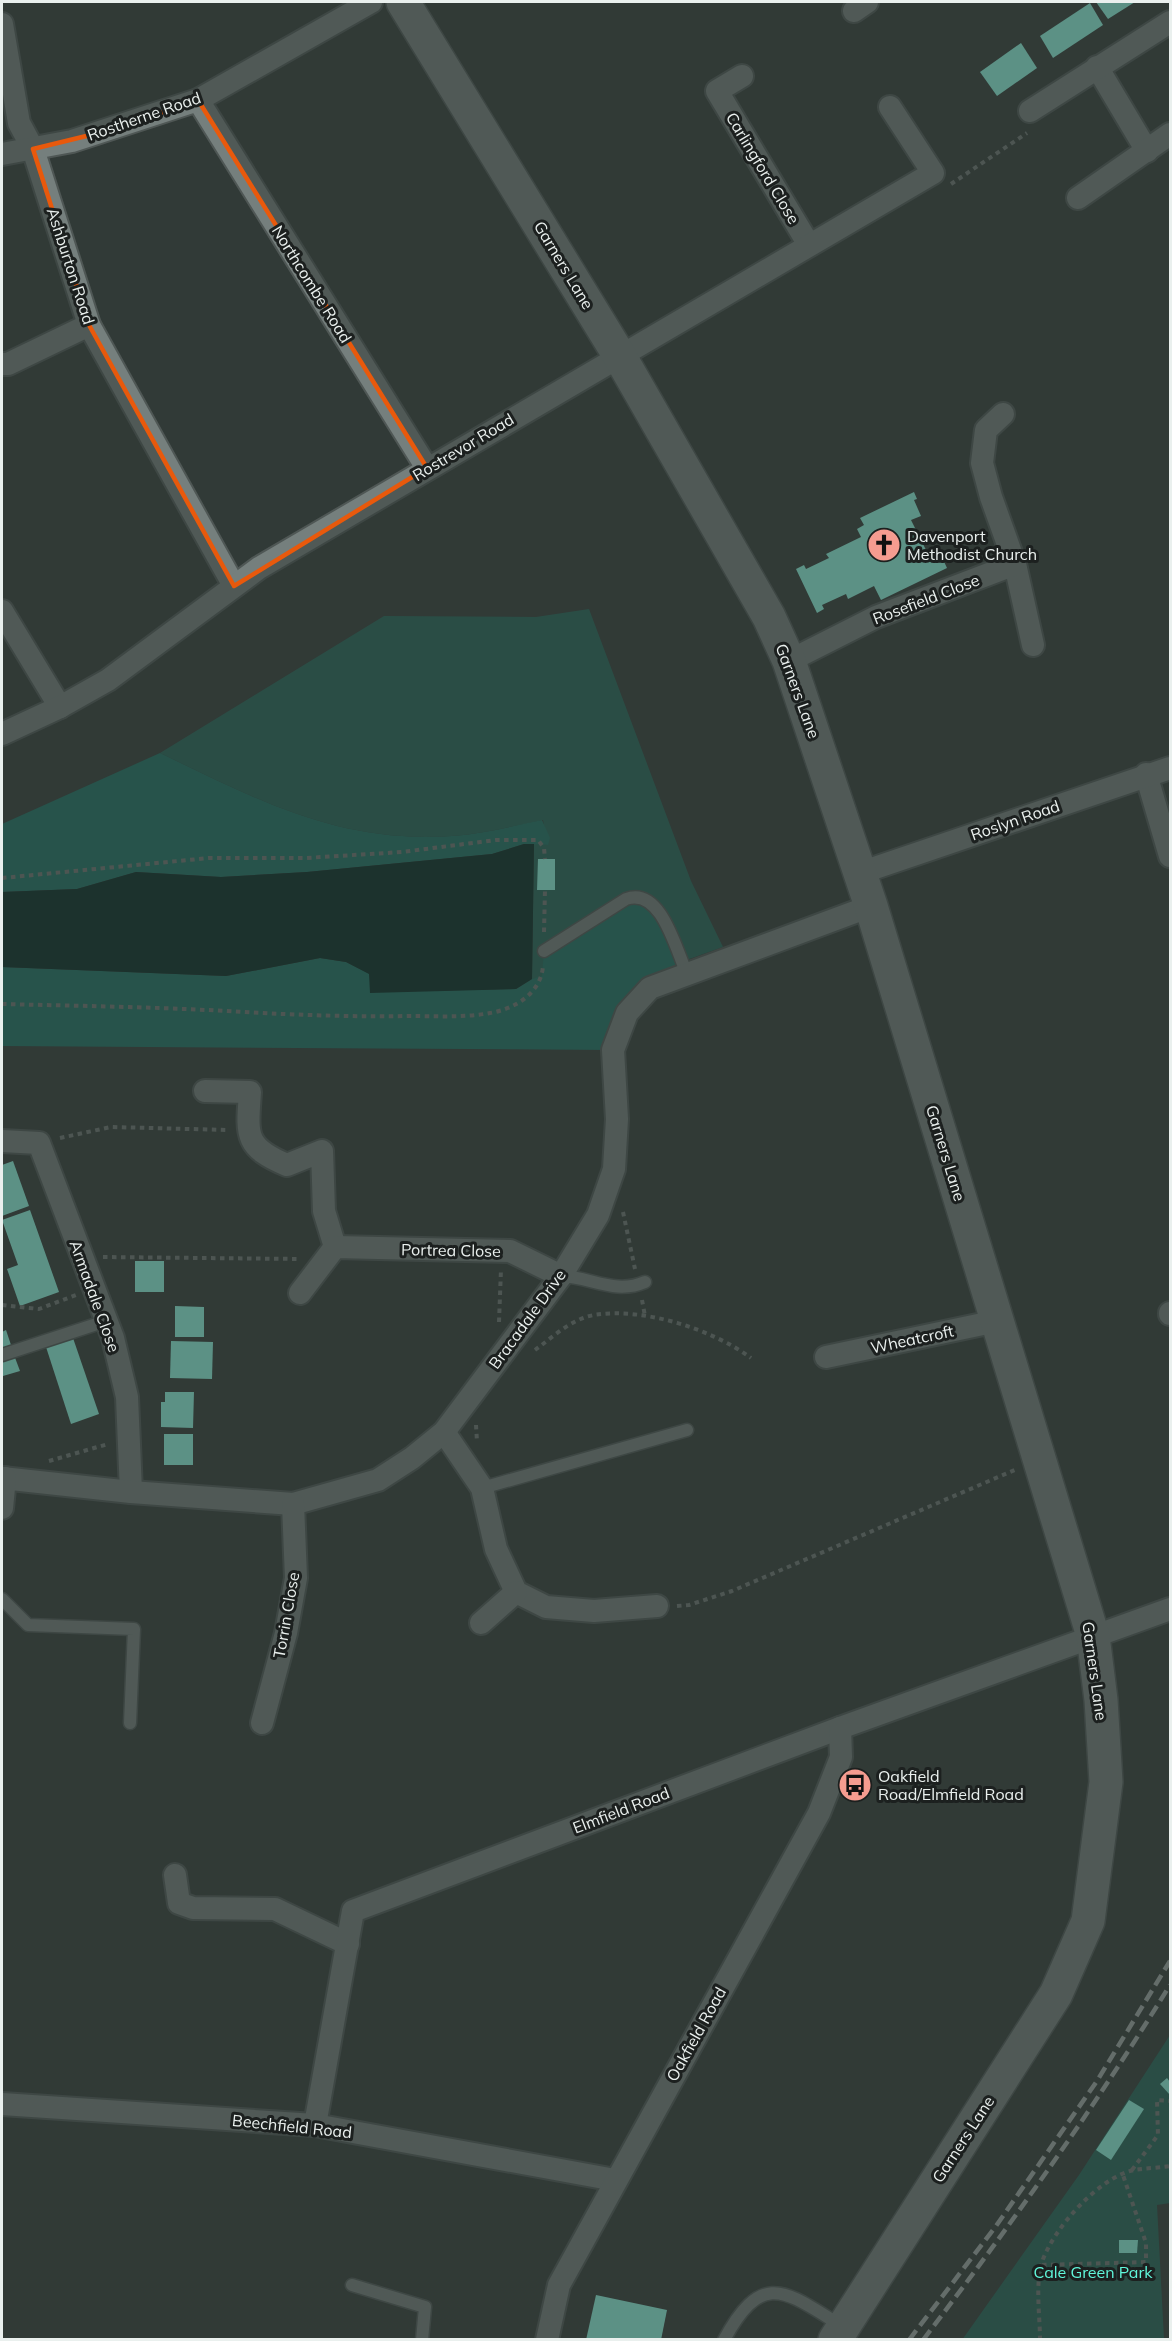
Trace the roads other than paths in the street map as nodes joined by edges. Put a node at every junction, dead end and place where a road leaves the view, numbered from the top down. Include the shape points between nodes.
1 (371, 2) edge
2 (403, 2) edge
3 (1170, 22) edge
4 (2, 24) edge
5 (1097, 68) junction
6 (742, 76) dead end
7 (198, 100) junction
8 (890, 107) dead end
9 (1030, 111) road end
10 (1170, 134) edge
11 (33, 149) junction
12 (1147, 151) junction
13 (2, 154) edge
14 (1078, 198) dead end
15 (809, 245) junction
16 (89, 325) junction
17 (619, 355) junction
18 (2, 364) edge
19 (1003, 414) dead end
20 (427, 468) junction
21 (1015, 564) junction
22 (234, 586) junction
23 (2, 610) edge
24 (1033, 645) dead end
25 (789, 661) junction
26 (60, 707) junction
27 (2, 734) edge
28 (1170, 768) edge
29 (1146, 774) junction
30 (1170, 856) edge
31 (860, 873) junction
32 (871, 906) junction
33 (544, 951) road end
34 (687, 974) junction
35 (205, 1091) dead end
36 (2, 1141) edge
37 (331, 1253) junction
38 (561, 1276) junction
39 (641, 1284) road end
40 (300, 1293) dead end
41 (997, 1320) junction
42 (106, 1321) junction
43 (2, 1355) edge
44 (826, 1357) dead end
45 (687, 1430) dead end
46 (444, 1432) junction
47 (3, 1478) edge
48 (480, 1485) junction
49 (131, 1492) junction
50 (293, 1504) junction
51 (2, 1508) edge
52 (516, 1592) junction
53 (2, 1599) edge
54 (657, 1606) road end
55 (1170, 1610) edge
56 (481, 1623) dead end
57 (1093, 1636) junction
58 (130, 1723) dead end
59 (262, 1723) dead end
60 (840, 1728) junction
61 (175, 1875) dead end
62 (348, 1944) junction
63 (2, 2104) edge
64 (315, 2125) junction
65 (615, 2180) junction
66 (352, 2285) dead end
67 (548, 2333) edge
68 (839, 2333) edge
69 (422, 2340) edge
70 (724, 2340) edge

1 - 7 street, Rostherne Road
2 - 17 street, Garners Lane
3 - 5 street
4 - 11 street, Ashburton Road via 19,123
5 - 9 street
5 - 12 street
6 - 15 street, Carlingford Close via 708,96
7 - 11 street, Rostherne Road via 115,129
7 - 20 street, Northcombe Road
8 - 15 street, Rostrevor Road via 933,173
10 - 12 street
11 - 13 street, Rostherne Road
11 - 16 street, Ashburton Road
12 - 14 street
15 - 17 street, Rostrevor Road
16 - 18 street
16 - 22 street, Ashburton Road
17 - 20 street, Rostrevor Road
17 - 25 street, Garners Lane via 769,617
19 - 21 street via 986,430 982,463
20 - 22 street, Rostrevor Road
21 - 24 street
21 - 25 street, Rosefield Close via 876,617
22 - 26 street, Rostrevor Road via 108,680
23 - 26 street
25 - 31 street, Garners Lane
26 - 27 street, Rostrevor Road
28 - 29 street, Roslyn Road
29 - 30 street
29 - 31 street, Roslyn Road
31 - 32 street, Garners Lane
32 - 34 street, Bracadale Drive
32 - 41 street, Garners Lane
33 - 34 lane via 626,899 645,898 659,911
34 - 38 street, Bracadale Drive via 650,988 627,1013 614,1050 614,1169 598,1215
35 - 37 street via 250,1092 248,1131 261,1155 287,1166 322,1151 324,1211
36 - 42 street, Armadale Close via 39,1143
37 - 38 street, Portrea Close via 510,1251
37 - 40 street
38 - 39 lane via 576,1276 603,1286 630,1288
38 - 46 street, Bracadale Drive
41 - 44 street, Wheatcroft
41 - 57 street, Garners Lane
42 - 43 lane
42 - 49 street, Armadale Close via 127,1397
45 - 48 lane
46 - 48 street
46 - 50 street, Bracadale Drive via 378,1480
47 - 49 street, Bracadale Drive
47 - 51 street
48 - 52 street via 496,1549
49 - 50 street, Bracadale Drive
50 - 59 street, Torrin Close via 296,1578
52 - 54 street via 546,1606 594,1611
52 - 56 street
53 - 58 lane via 28,1625 134,1629
55 - 57 street, Elmfield Road
57 - 60 street, Elmfield Road
57 - 68 street, Garners Lane via 1106,1782 1088,1921 1056,1994
60 - 62 street, Elmfield Road via 353,1911
60 - 65 street, Oakfield Road via 841,1756 819,1813
61 - 62 street via 179,1903 194,1908 275,1909
62 - 64 street, Elmfield Road
63 - 64 street, Beechfield Road
64 - 65 street, Beechfield Road
65 - 67 street, Oakfield Road via 559,2285
66 - 69 lane via 425,2307
68 - 70 lane via 795,2298 776,2292 756,2297 739,2312

